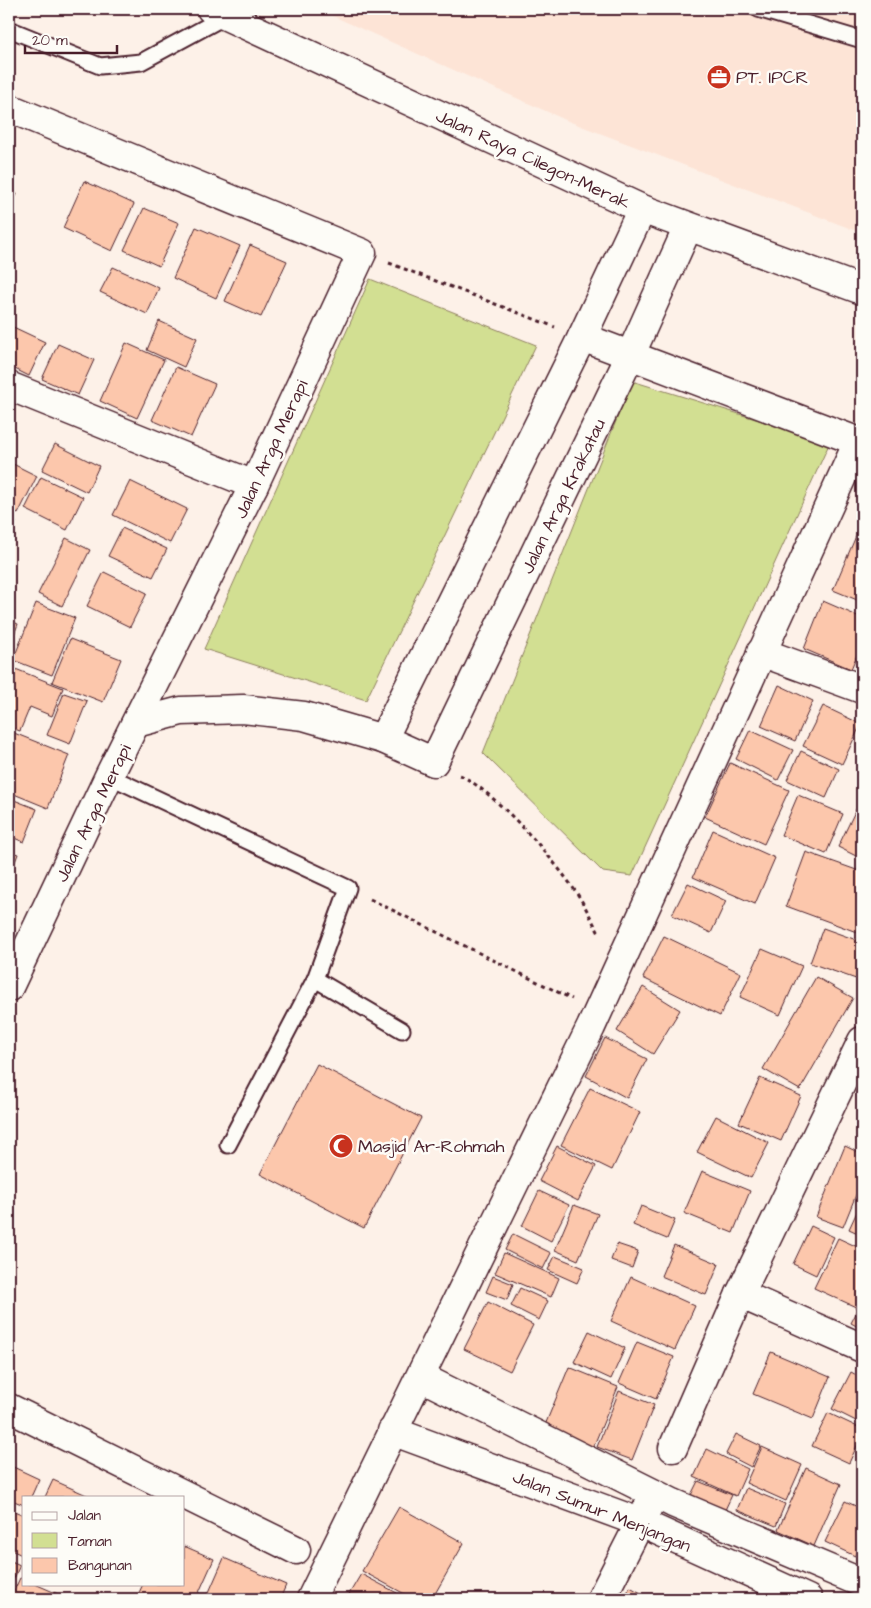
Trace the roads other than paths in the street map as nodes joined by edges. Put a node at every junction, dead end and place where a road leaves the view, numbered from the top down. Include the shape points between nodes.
1 (758, 9) edge
2 (218, 13) edge
3 (9, 30) edge
4 (862, 40) edge
5 (9, 108) edge
6 (642, 209) junction
7 (688, 227) junction
8 (862, 290) edge
9 (582, 337) junction
10 (630, 356) junction
11 (9, 386) edge
12 (860, 442) edge
13 (254, 485) junction
14 (761, 652) junction
15 (862, 689) edge
16 (136, 723) junction
17 (383, 739) junction
18 (109, 776) junction
19 (315, 979) junction
20 (9, 987) edge
21 (402, 1030) dead end
22 (862, 1040) edge
23 (228, 1145) dead end
24 (740, 1294) junction
25 (862, 1348) edge
26 (421, 1377) junction
27 (9, 1408) edge
28 (392, 1431) junction
29 (673, 1448) dead end
30 (655, 1494) junction
31 (639, 1522) junction
32 (296, 1550) dead end
33 (862, 1584) edge
34 (312, 1599) edge
35 (601, 1599) edge
36 (808, 1599) edge

1 - 4 lane
2 - 3 lane via 141,62 100,66
2 - 6 main road, Jalan Raya Cilegon-Merak
5 - 13 main road, Jalan Arga Merapi via 362,252
6 - 7 main road, Jalan Raya Cilegon-Merak
6 - 9 main road
7 - 8 main road, Jalan Raya Cilegon-Merak
7 - 10 main road, Jalan Arga Krakatau
9 - 10 main road
9 - 17 main road
10 - 12 main road
10 - 17 main road, Jalan Arga Krakatau via 434,762
11 - 13 main road
12 - 14 main road
13 - 16 main road, Jalan Arga Merapi
14 - 15 main road
14 - 26 main road via 598,1012
16 - 17 main road via 181,711 243,709 304,716
16 - 18 main road, Jalan Arga Merapi
18 - 19 lane via 348,888
18 - 20 main road, Jalan Arga Merapi
19 - 21 lane
19 - 23 lane
22 - 24 main road
24 - 25 main road
24 - 29 main road
26 - 28 main road
26 - 30 main road
27 - 32 main road
28 - 31 main road, Jalan Sumur Menjangan
28 - 34 main road
30 - 31 main road
30 - 33 main road
31 - 35 main road
31 - 36 main road, Jalan Sumur Menjangan

